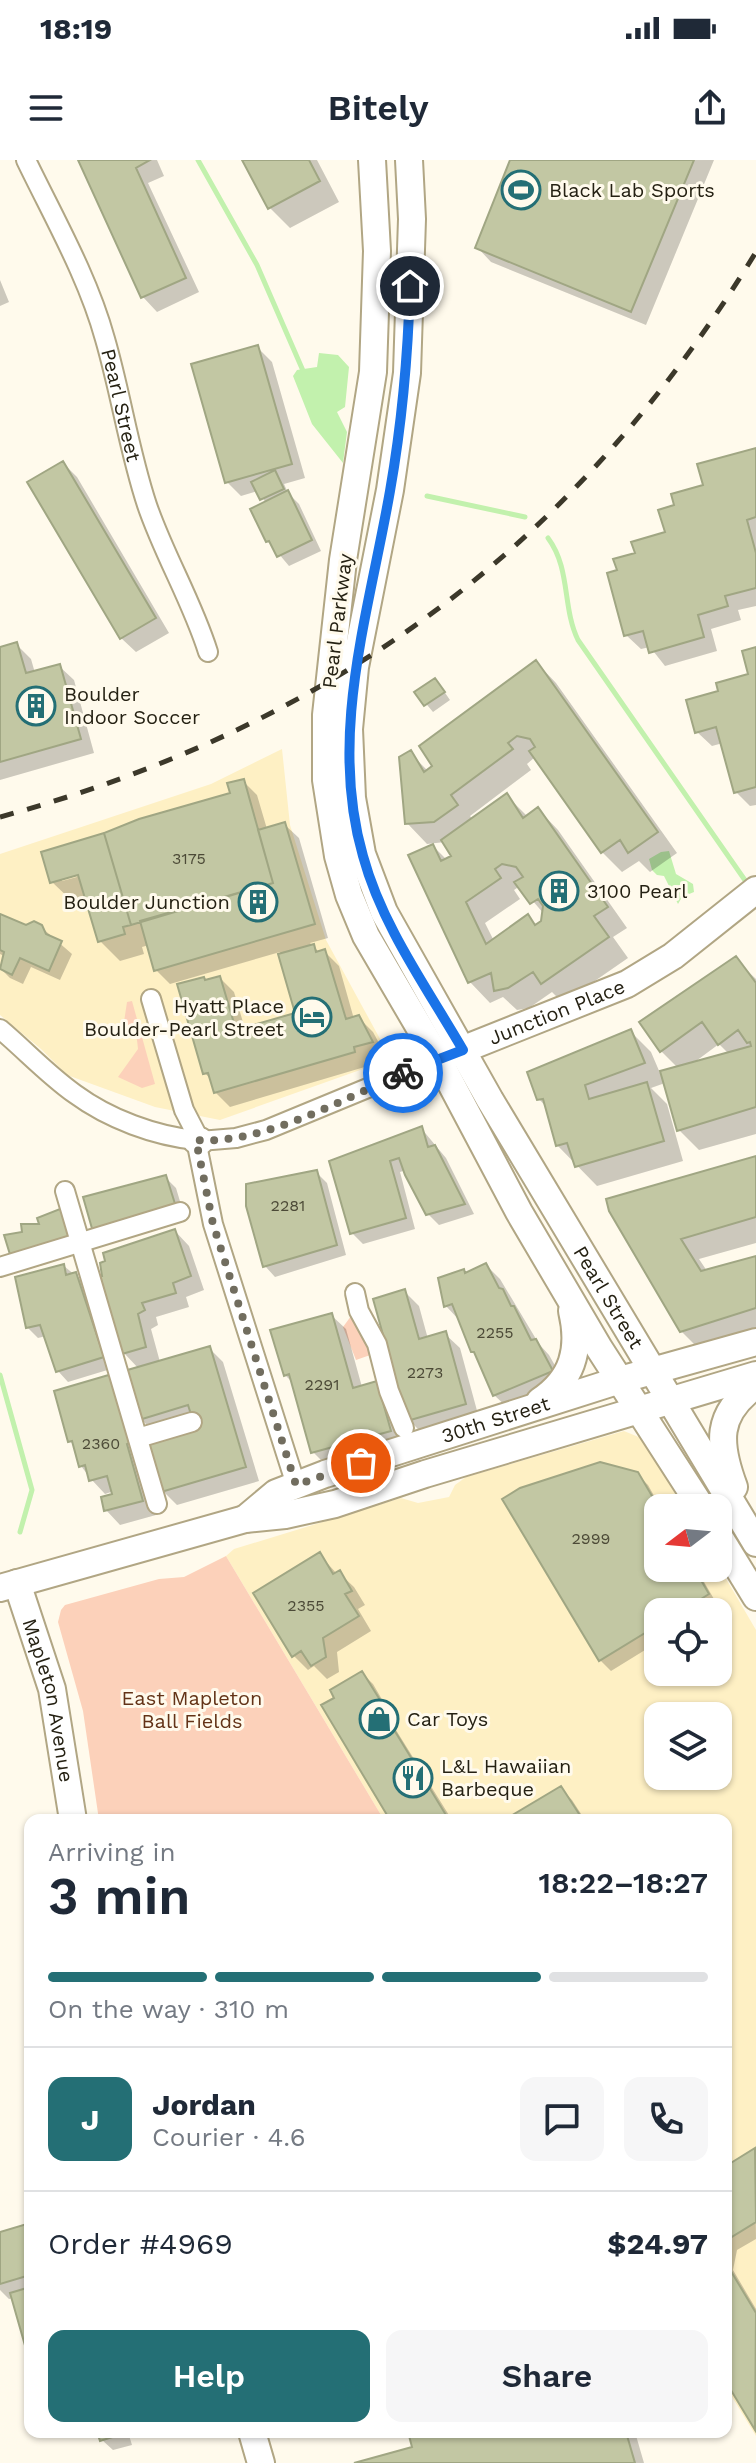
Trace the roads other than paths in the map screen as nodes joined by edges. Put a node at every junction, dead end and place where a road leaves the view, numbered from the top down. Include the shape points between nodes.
1 (26, 160) edge
2 (372, 160) edge
3 (409, 160) edge
4 (208, 652) dead end
5 (747, 898) edge
6 (151, 999) dead end
7 (0, 1029) edge
8 (463, 1050) junction
9 (438, 1059) junction
10 (198, 1140) junction
11 (65, 1191) dead end
12 (180, 1212) dead end
13 (81, 1242) junction
14 (0, 1267) edge
15 (567, 1292) junction
16 (355, 1293) dead end
17 (756, 1342) edge
18 (651, 1371) junction
19 (756, 1375) edge
20 (620, 1380) junction
21 (756, 1385) edge
22 (669, 1401) junction
23 (640, 1409) junction
24 (526, 1410) junction
25 (192, 1422) dead end
26 (404, 1428) dead end
27 (138, 1438) junction
28 (296, 1485) junction
29 (693, 1494) edge
30 (157, 1504) dead end
31 (245, 1519) junction
32 (755, 1541) edge
33 (732, 1558) edge
34 (9, 1586) edge
35 (756, 1597) edge
36 (72, 1814) edge
37 (254, 2438) edge
38 (261, 2463) edge

1 - 4 street, Pearl Street via 90,294 148,507
2 - 9 main road, Pearl Parkway via 377,251 373,372 343,560 326,715 326,780 338,856 356,913
3 - 8 main road, Pearl Parkway via 407,373 355,667 349,763 356,828 374,890
5 - 8 main road, Junction Place via 673,956 627,984
6 - 10 street
7 - 10 street, Junction Place via 86,1102 154,1132
8 - 9 main road, Junction Place
8 - 18 main road, Pearl Street
9 - 10 street, Junction Place via 266,1130
9 - 15 main road, Pearl Street
10 - 28 street via 213,1224
11 - 13 street
12 - 13 street
13 - 14 street
13 - 27 street
15 - 20 main road, Pearl Street
15 - 24 main road via 576,1332 574,1359 560,1385
16 - 26 street
17 - 18 main road, 30th Street
18 - 20 main road, 30th Street
18 - 22 main road, Pearl Street
19 - 22 main road, 30th Street
20 - 23 main road, Pearl Street
20 - 24 main road, 30th Street
21 - 32 main road via 728,1414 722,1443 726,1468
22 - 23 main road, 30th Street
22 - 32 main road, Pearl Street
23 - 29 main road, Pearl Street
23 - 31 main road, 30th Street via 335,1504
24 - 28 main road, 30th Street
25 - 27 street
27 - 30 street
28 - 31 main road, 30th Street via 276,1493
31 - 34 main road, 30th Street
33 - 35 main road
34 - 36 main road, Mapleton Avenue via 52,1689
37 - 38 main road

